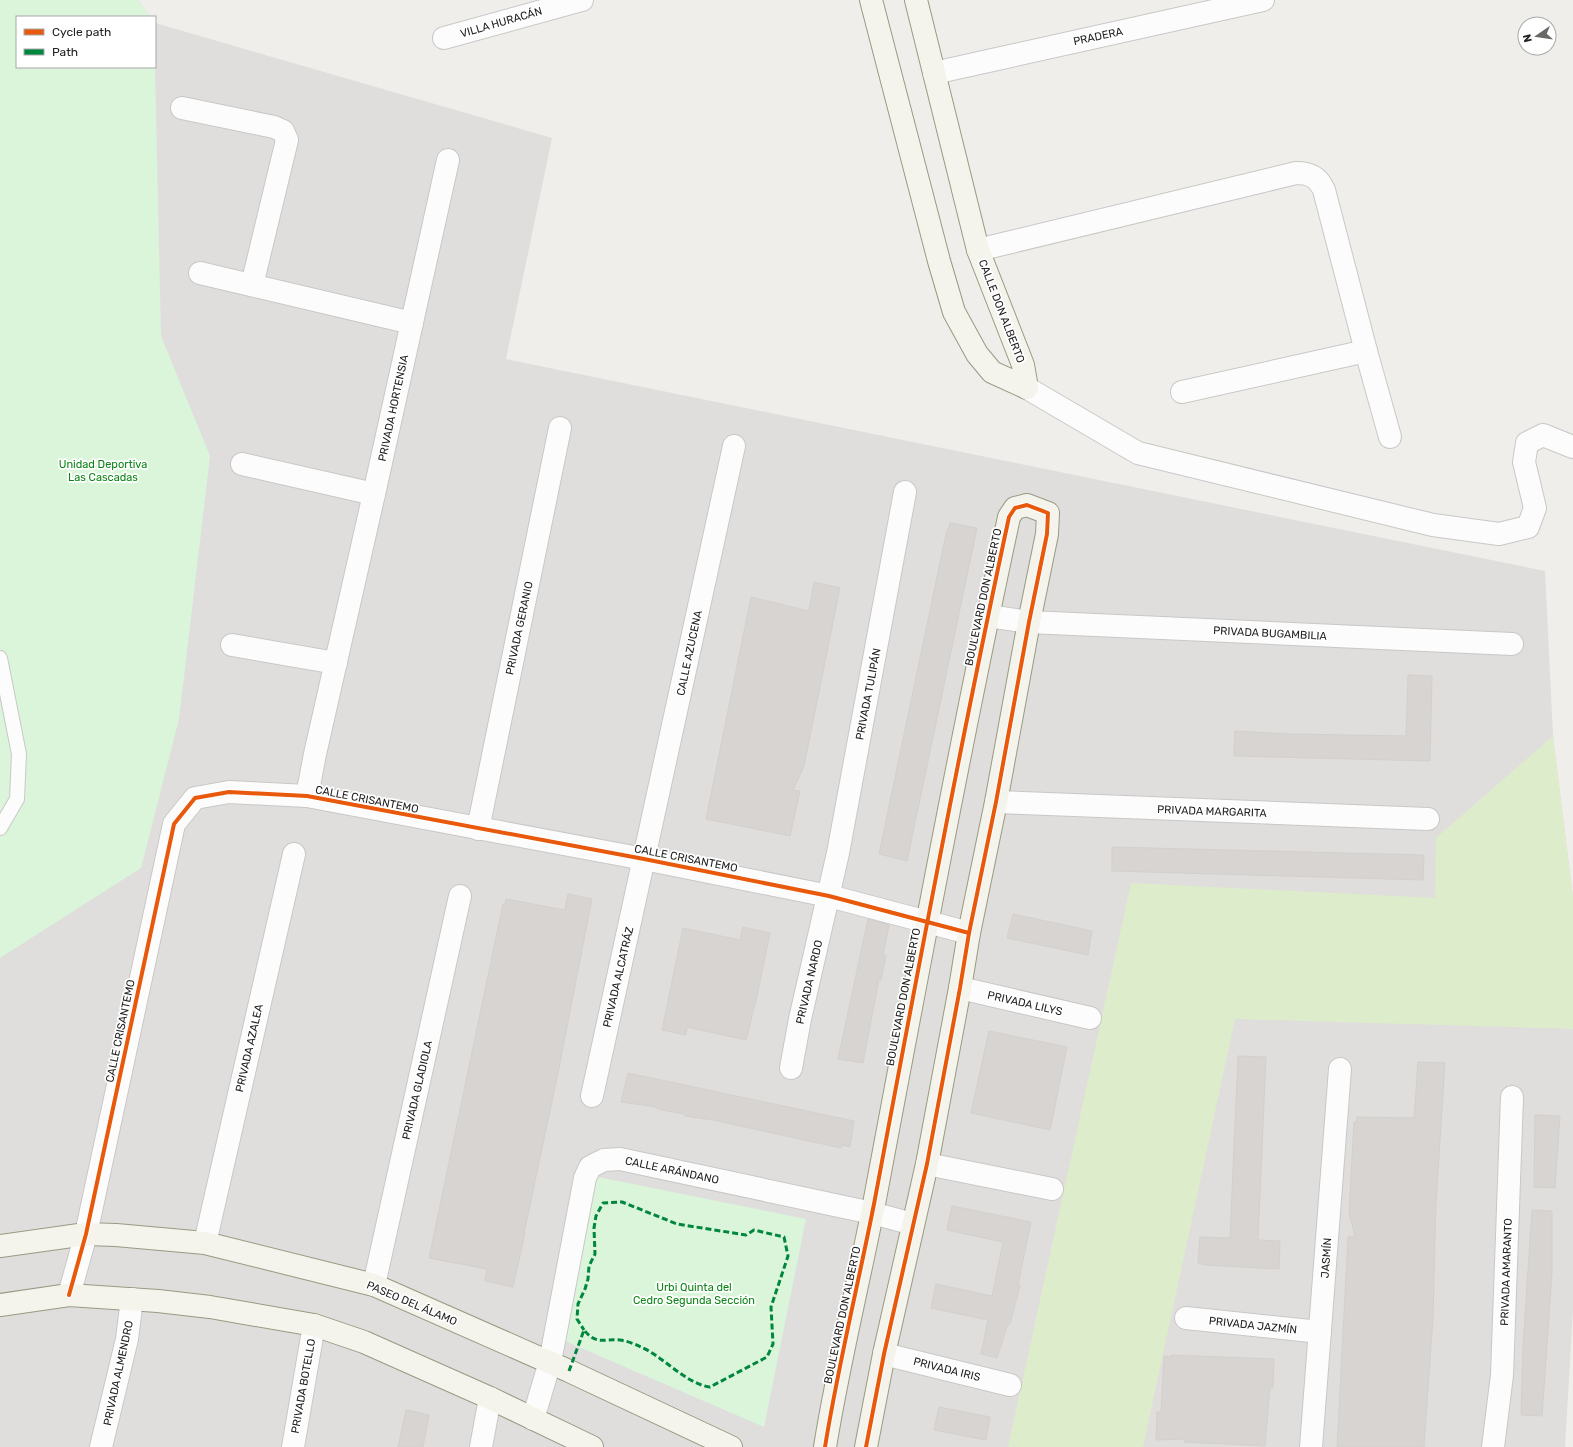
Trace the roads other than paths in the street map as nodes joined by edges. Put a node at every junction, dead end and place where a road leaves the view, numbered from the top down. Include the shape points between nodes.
1 (582, 0) edge
2 (871, 0) edge
3 (916, 0) edge
4 (1263, 0) edge
5 (444, 38) dead end
6 (934, 73) junction
7 (182, 108) dead end
8 (448, 160) dead end
9 (978, 250) junction
10 (200, 273) dead end
11 (252, 285) junction
12 (412, 323) junction
13 (1366, 351) junction
14 (1027, 388) junction
15 (1182, 392) dead end
16 (560, 428) dead end
17 (1390, 437) dead end
18 (734, 446) dead end
19 (1573, 447) edge
20 (242, 464) dead end
21 (905, 492) dead end
22 (374, 494) junction
23 (988, 616) junction
24 (1029, 622) junction
25 (232, 644) dead end
26 (1512, 644) dead end
27 (0, 658) edge
28 (336, 663) junction
29 (307, 796) junction
30 (996, 802) junction
31 (1428, 819) dead end
32 (0, 828) edge
33 (478, 829) junction
34 (294, 854) dead end
35 (644, 859) junction
36 (460, 896) dead end
37 (829, 896) junction
38 (927, 921) junction
39 (969, 933) junction
40 (960, 988) junction
41 (1090, 1018) dead end
42 (791, 1068) dead end
43 (1340, 1069) dead end
44 (592, 1096) dead end
45 (1512, 1097) dead end
46 (927, 1164) junction
47 (1052, 1189) dead end
48 (872, 1213) junction
49 (912, 1224) junction
50 (86, 1234) junction
51 (205, 1243) junction
52 (0, 1246) edge
53 (374, 1285) junction
54 (69, 1295) junction
55 (132, 1299) junction
56 (0, 1305) edge
57 (1186, 1318) dead end
58 (314, 1325) junction
59 (1320, 1332) junction
60 (884, 1354) junction
61 (550, 1362) junction
62 (1010, 1385) dead end
63 (490, 1398) junction
64 (533, 1419) junction
65 (101, 1447) edge
66 (293, 1447) edge
67 (481, 1447) edge
68 (592, 1447) edge
69 (731, 1447) edge
70 (825, 1447) edge
71 (866, 1447) edge
72 (1312, 1447) edge
73 (1493, 1447) edge

1 - 5 street, VILLA HURACÁN
2 - 14 street via 938,261 954,312 977,354 992,372
3 - 6 street, CALLE DON ALBERTO
4 - 6 street, PRADERA
6 - 9 street, CALLE DON ALBERTO
7 - 11 street via 274,127 283,131 288,140
8 - 12 street, PRIVADA HORTENSIA
9 - 13 street via 1296,173 1305,173 1314,176 1324,190
9 - 14 street, CALLE DON ALBERTO via 1023,365
10 - 11 street
11 - 12 street
12 - 22 street, PRIVADA HORTENSIA
13 - 15 street
13 - 17 street
14 - 19 street via 1138,452 1433,525 1499,534 1528,527 1535,508 1524,462 1527,443 1543,436
16 - 33 street, PRIVADA GERANIO
18 - 35 street, CALLE AZUCENA
20 - 22 street
21 - 37 street, PRIVADA TULIPÁN
22 - 28 street, PRIVADA HORTENSIA
23 - 24 street, PRIVADA BUGAMBILIA
23 - 24 street, BOULEVARD DON ALBERTO via 1009,517 1015,508 1027,506 1048,513
23 - 38 street, BOULEVARD DON ALBERTO
24 - 26 street, PRIVADA BUGAMBILIA
24 - 30 street, BOULEVARD DON ALBERTO
25 - 28 street
27 - 32 lane via 19,754 17,799
28 - 29 street, PRIVADA HORTENSIA
29 - 33 street, CALLE CRISANTEMO
29 - 50 street, CALLE CRISANTEMO via 229,792 195,798 174,824
30 - 31 street, PRIVADA MARGARITA
30 - 39 street, BOULEVARD DON ALBERTO
33 - 35 street, CALLE CRISANTEMO
34 - 51 street, PRIVADA AZALEA
35 - 37 street, CALLE CRISANTEMO
35 - 44 street, PRIVADA ALCATRÁZ
36 - 53 street, PRIVADA GLADIOLA
37 - 38 street, CALLE CRISANTEMO
37 - 42 street, PRIVADA NARDO
38 - 39 street, CALLE CRISANTEMO
38 - 48 street, BOULEVARD DON ALBERTO
39 - 40 street, BOULEVARD DON ALBERTO
40 - 41 street, PRIVADA LILYS
40 - 46 street, BOULEVARD DON ALBERTO
43 - 59 street, JASMÍN
45 - 73 street, PRIVADA AMARANTO via 1502,1374
46 - 47 street
46 - 49 street, BOULEVARD DON ALBERTO
48 - 49 street, CALLE ARÁNDANO
48 - 61 street, CALLE ARÁNDANO via 620,1159 604,1160 590,1167 586,1178
48 - 70 street, BOULEVARD DON ALBERTO
49 - 60 street, BOULEVARD DON ALBERTO
50 - 51 street, PASEO DEL ÁLAMO
50 - 52 street, PASEO DEL ÁLAMO
50 - 54 street, CALLE CRISANTEMO
51 - 53 street, PASEO DEL ÁLAMO
53 - 61 street, PASEO DEL ÁLAMO
54 - 55 street
54 - 56 street
55 - 58 street via 210,1307
55 - 65 street, PRIVADA ALMENDRO via 127,1339
57 - 59 street, PRIVADA JAZMÍN
58 - 63 street via 364,1342
58 - 66 street, PRIVADA BOTELLO
59 - 72 street, JASMÍN
60 - 62 street, PRIVADA IRIS
60 - 71 street, BOULEVARD DON ALBERTO
61 - 64 street, CALLE ARÁNDANO
61 - 69 street, PASEO DEL ÁLAMO
63 - 64 street
63 - 67 street
64 - 68 street

